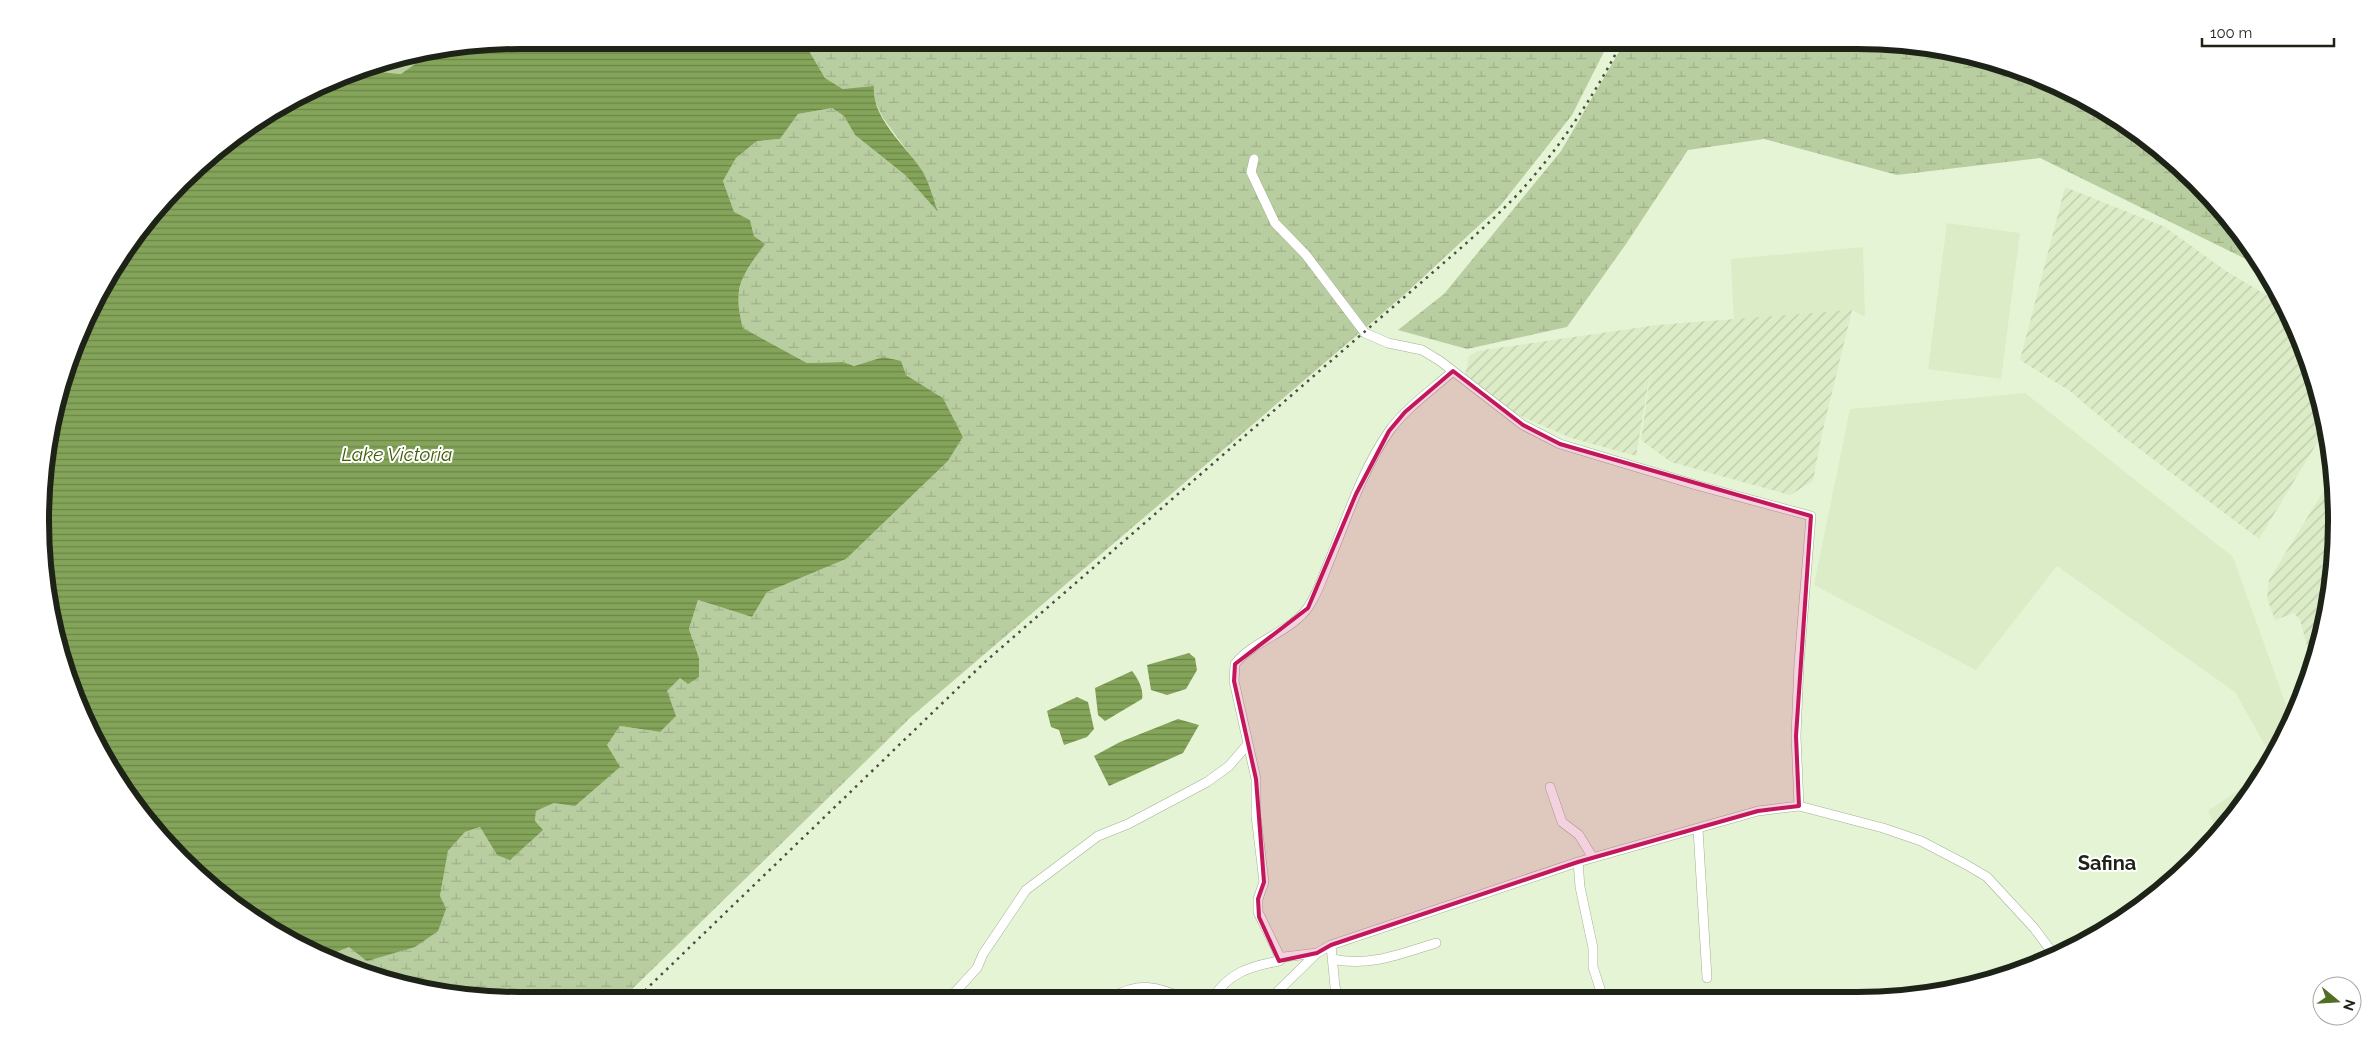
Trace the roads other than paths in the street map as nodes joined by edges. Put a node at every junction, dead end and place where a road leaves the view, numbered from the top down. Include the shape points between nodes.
1 (1254, 159) dead end
2 (1453, 371) junction
3 (1248, 744) junction
4 (1550, 787) dead end
5 (1799, 806) junction
6 (1698, 829) junction
7 (1593, 858) junction
8 (1578, 862) junction
9 (1436, 942) dead end
10 (1331, 945) junction
11 (2050, 950) edge
12 (1317, 953) junction
13 (1332, 959) junction
14 (1279, 961) junction
15 (1707, 978) dead end
16 (955, 992) edge
17 (1123, 992) edge
18 (1169, 992) edge
19 (1217, 992) edge
20 (1277, 992) edge
21 (1336, 992) edge
22 (1601, 992) edge

1 - 2 street via 1251,172 1276,223 1306,255 1364,333 1388,343 1422,350
2 - 3 street via 1405,412 1389,431 1356,494 1342,534 1308,608 1235,664 1234,681
2 - 5 street via 1523,425 1560,444 1811,516 1799,663 1796,736
3 - 14 street via 1256,779 1256,816 1263,860 1264,882 1258,899 1258,912
3 - 16 street via 1229,766 1207,782 1128,824 1098,836 1026,890 977,968
4 - 7 street via 1562,822 1579,835
5 - 6 street via 1758,811
5 - 11 street via 1893,832 1965,864 1987,877
6 - 7 street
6 - 15 street
7 - 8 street
8 - 10 street
8 - 22 street via 1593,948 1593,967
9 - 13 street via 1372,962
10 - 12 street
10 - 13 street
12 - 14 street
12 - 20 street
13 - 21 street
14 - 19 street via 1238,972
17 - 18 street via 1140,987

